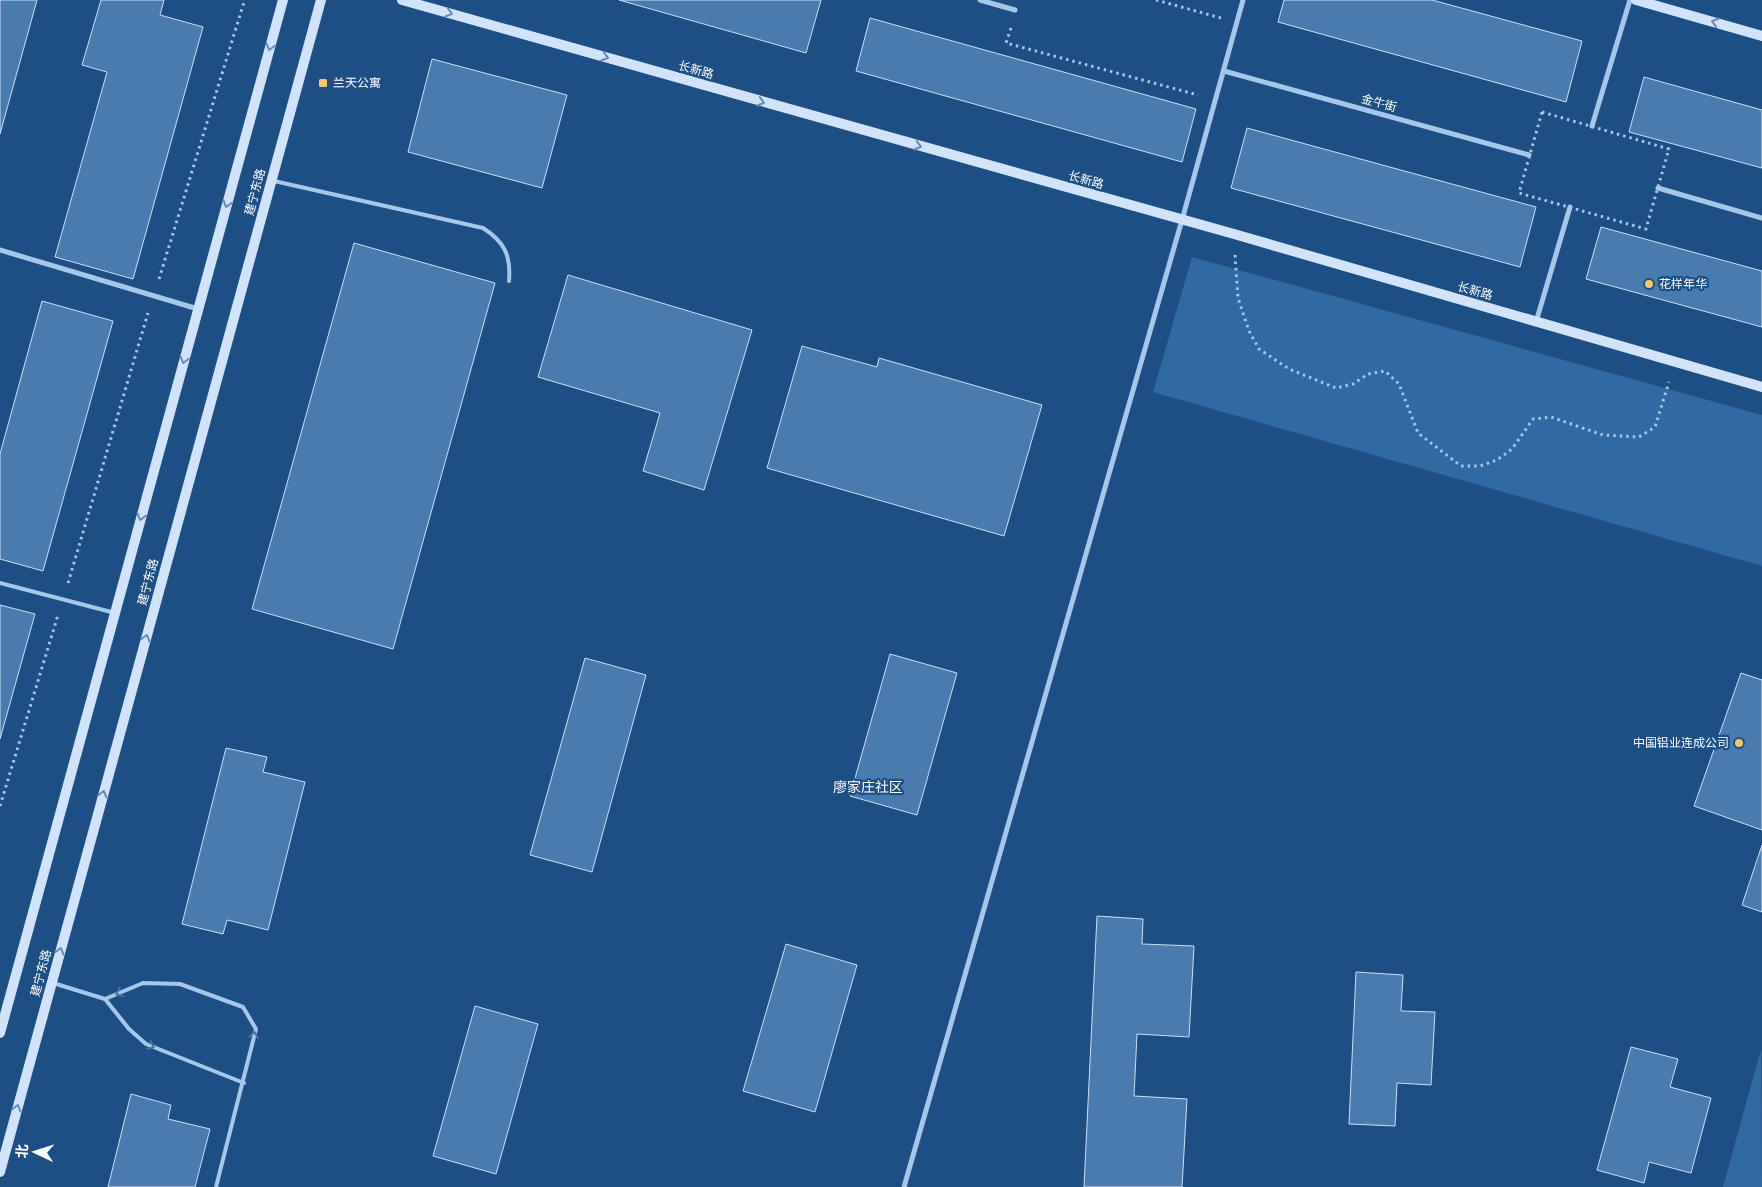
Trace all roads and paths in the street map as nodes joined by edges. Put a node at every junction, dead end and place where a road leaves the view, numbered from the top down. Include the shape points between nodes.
1 (243, 0) edge
2 (283, 0) edge
3 (321, 0) edge
4 (402, 0) edge
5 (980, 0) edge
6 (1156, 0) edge
7 (1243, 0) edge
8 (1630, 0) edge
9 (1636, 0) edge
10 (1015, 10) joint
11 (1237, 22) junction
12 (1762, 36) edge
13 (1224, 71) junction
14 (1215, 100) junction
15 (1592, 126) junction
16 (1530, 155) junction
17 (271, 181) junction
18 (1658, 188) junction
19 (1570, 208) junction
20 (1762, 218) edge
21 (1182, 220) junction
22 (1234, 234) junction
23 (0, 250) edge
24 (509, 281) dead end
25 (153, 296) junction
26 (198, 309) junction
27 (1536, 322) junction
28 (1676, 362) junction
29 (1762, 387) edge
30 (0, 582) edge
31 (63, 599) junction
32 (115, 613) junction
33 (0, 806) edge
34 (52, 983) junction
35 (105, 999) junction
36 (0, 1033) edge
37 (244, 1083) junction
38 (0, 1172) edge
39 (216, 1187) edge
40 (904, 1187) edge

1 - 25 path
2 -> 26 main road, 建宁东路
3 - 17 main road, 建宁东路
4 -> 21 main road, 长新路
5 - 10 street
6 - 11 path
7 - 11 street
8 - 15 street
12 -> 9 main road
10 - 14 path via 1006,43
11 - 13 street
13 - 14 street
13 - 16 street, 金牛街
14 - 21 street
15 - 16 path via 1542,112
15 - 18 path via 1669,149
16 - 19 path via 1519,193
17 - 24 lane via 483,228 501,242 507,254
34 -> 17 main road, 建宁东路
18 - 19 path via 1646,229
18 - 20 street
19 - 27 street
21 - 22 main road, 长新路
21 - 40 street
22 - 27 main road, 长新路
22 - 28 path via 1238,298 1259,349 1289,369 1336,388 1353,384 1368,374 1385,371 1399,384 1418,433 1461,466 1480,466 1497,460 1512,449 1533,419 1551,417 1603,435 1639,437 1655,427
23 - 25 street
25 - 26 street
25 - 31 path
26 -> 32 main road, 建宁东路
27 - 28 main road, 长新路
28 - 29 main road, 长新路
30 - 31 lane
31 - 32 lane
31 - 33 path
32 - 36 main road, 建宁东路
34 - 35 lane
38 -> 34 main road, 建宁东路
35 -> 37 lane via 146,1044
37 -> 35 lane via 256,1029 243,1007 180,984 143,983
37 - 39 lane

